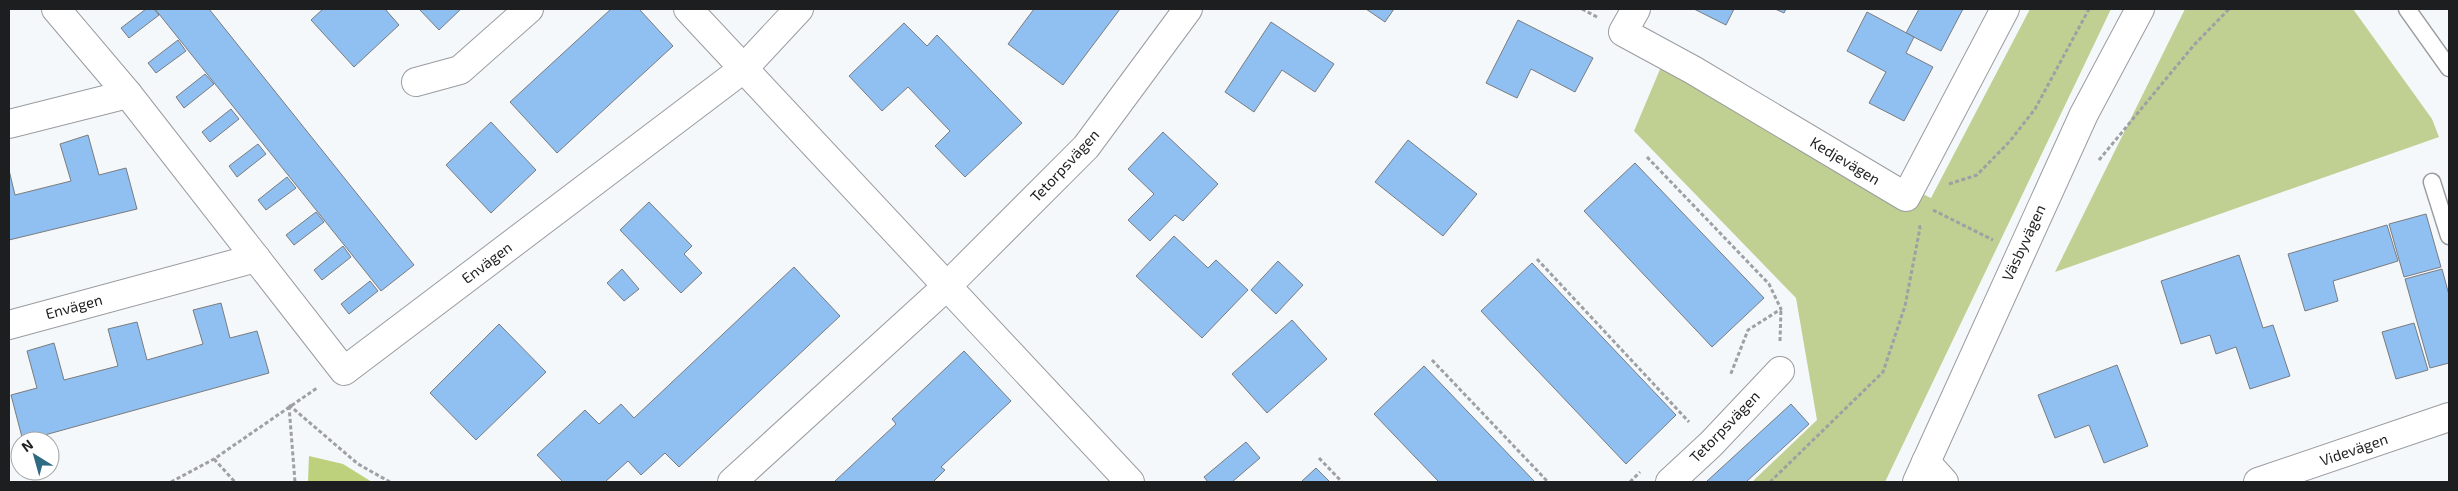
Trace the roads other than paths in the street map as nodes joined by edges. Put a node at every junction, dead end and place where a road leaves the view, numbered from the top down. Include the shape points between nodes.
1 (56, 9) edge
2 (528, 9) edge
3 (688, 9) edge
4 (799, 9) edge
5 (1188, 9) edge
6 (1636, 9) edge
7 (2005, 9) edge
8 (2140, 9) edge
9 (2407, 9) edge
10 (2449, 68) edge
11 (743, 69) junction
12 (416, 82) dead end
13 (128, 94) junction
14 (9, 124) edge
15 (2432, 182) dead end
16 (2449, 236) edge
17 (256, 258) junction
18 (946, 287) junction
19 (9, 325) edge
20 (1780, 371) dead end
21 (2449, 417) edge
22 (1929, 476) edge
23 (732, 482) edge
24 (1130, 482) edge
25 (1670, 482) edge
26 (2258, 482) edge

1 - 13 street
2 - 12 street via 460,70
3 - 11 street
4 - 11 street
5 - 18 street, Tetorpsvägen via 1086,147
6 - 7 street, Kedjevägen via 1623,32 1906,197
8 - 22 street, Väsbyvägen via 2084,114 2019,253
9 - 10 lane
11 - 17 street, Envägen via 344,371
11 - 18 street
13 - 14 street
13 - 17 street
15 - 16 lane
17 - 19 street, Envägen
18 - 23 street, Tetorpsvägen
18 - 24 street
20 - 25 street, Tetorpsvägen
21 - 26 street, Videvägen

